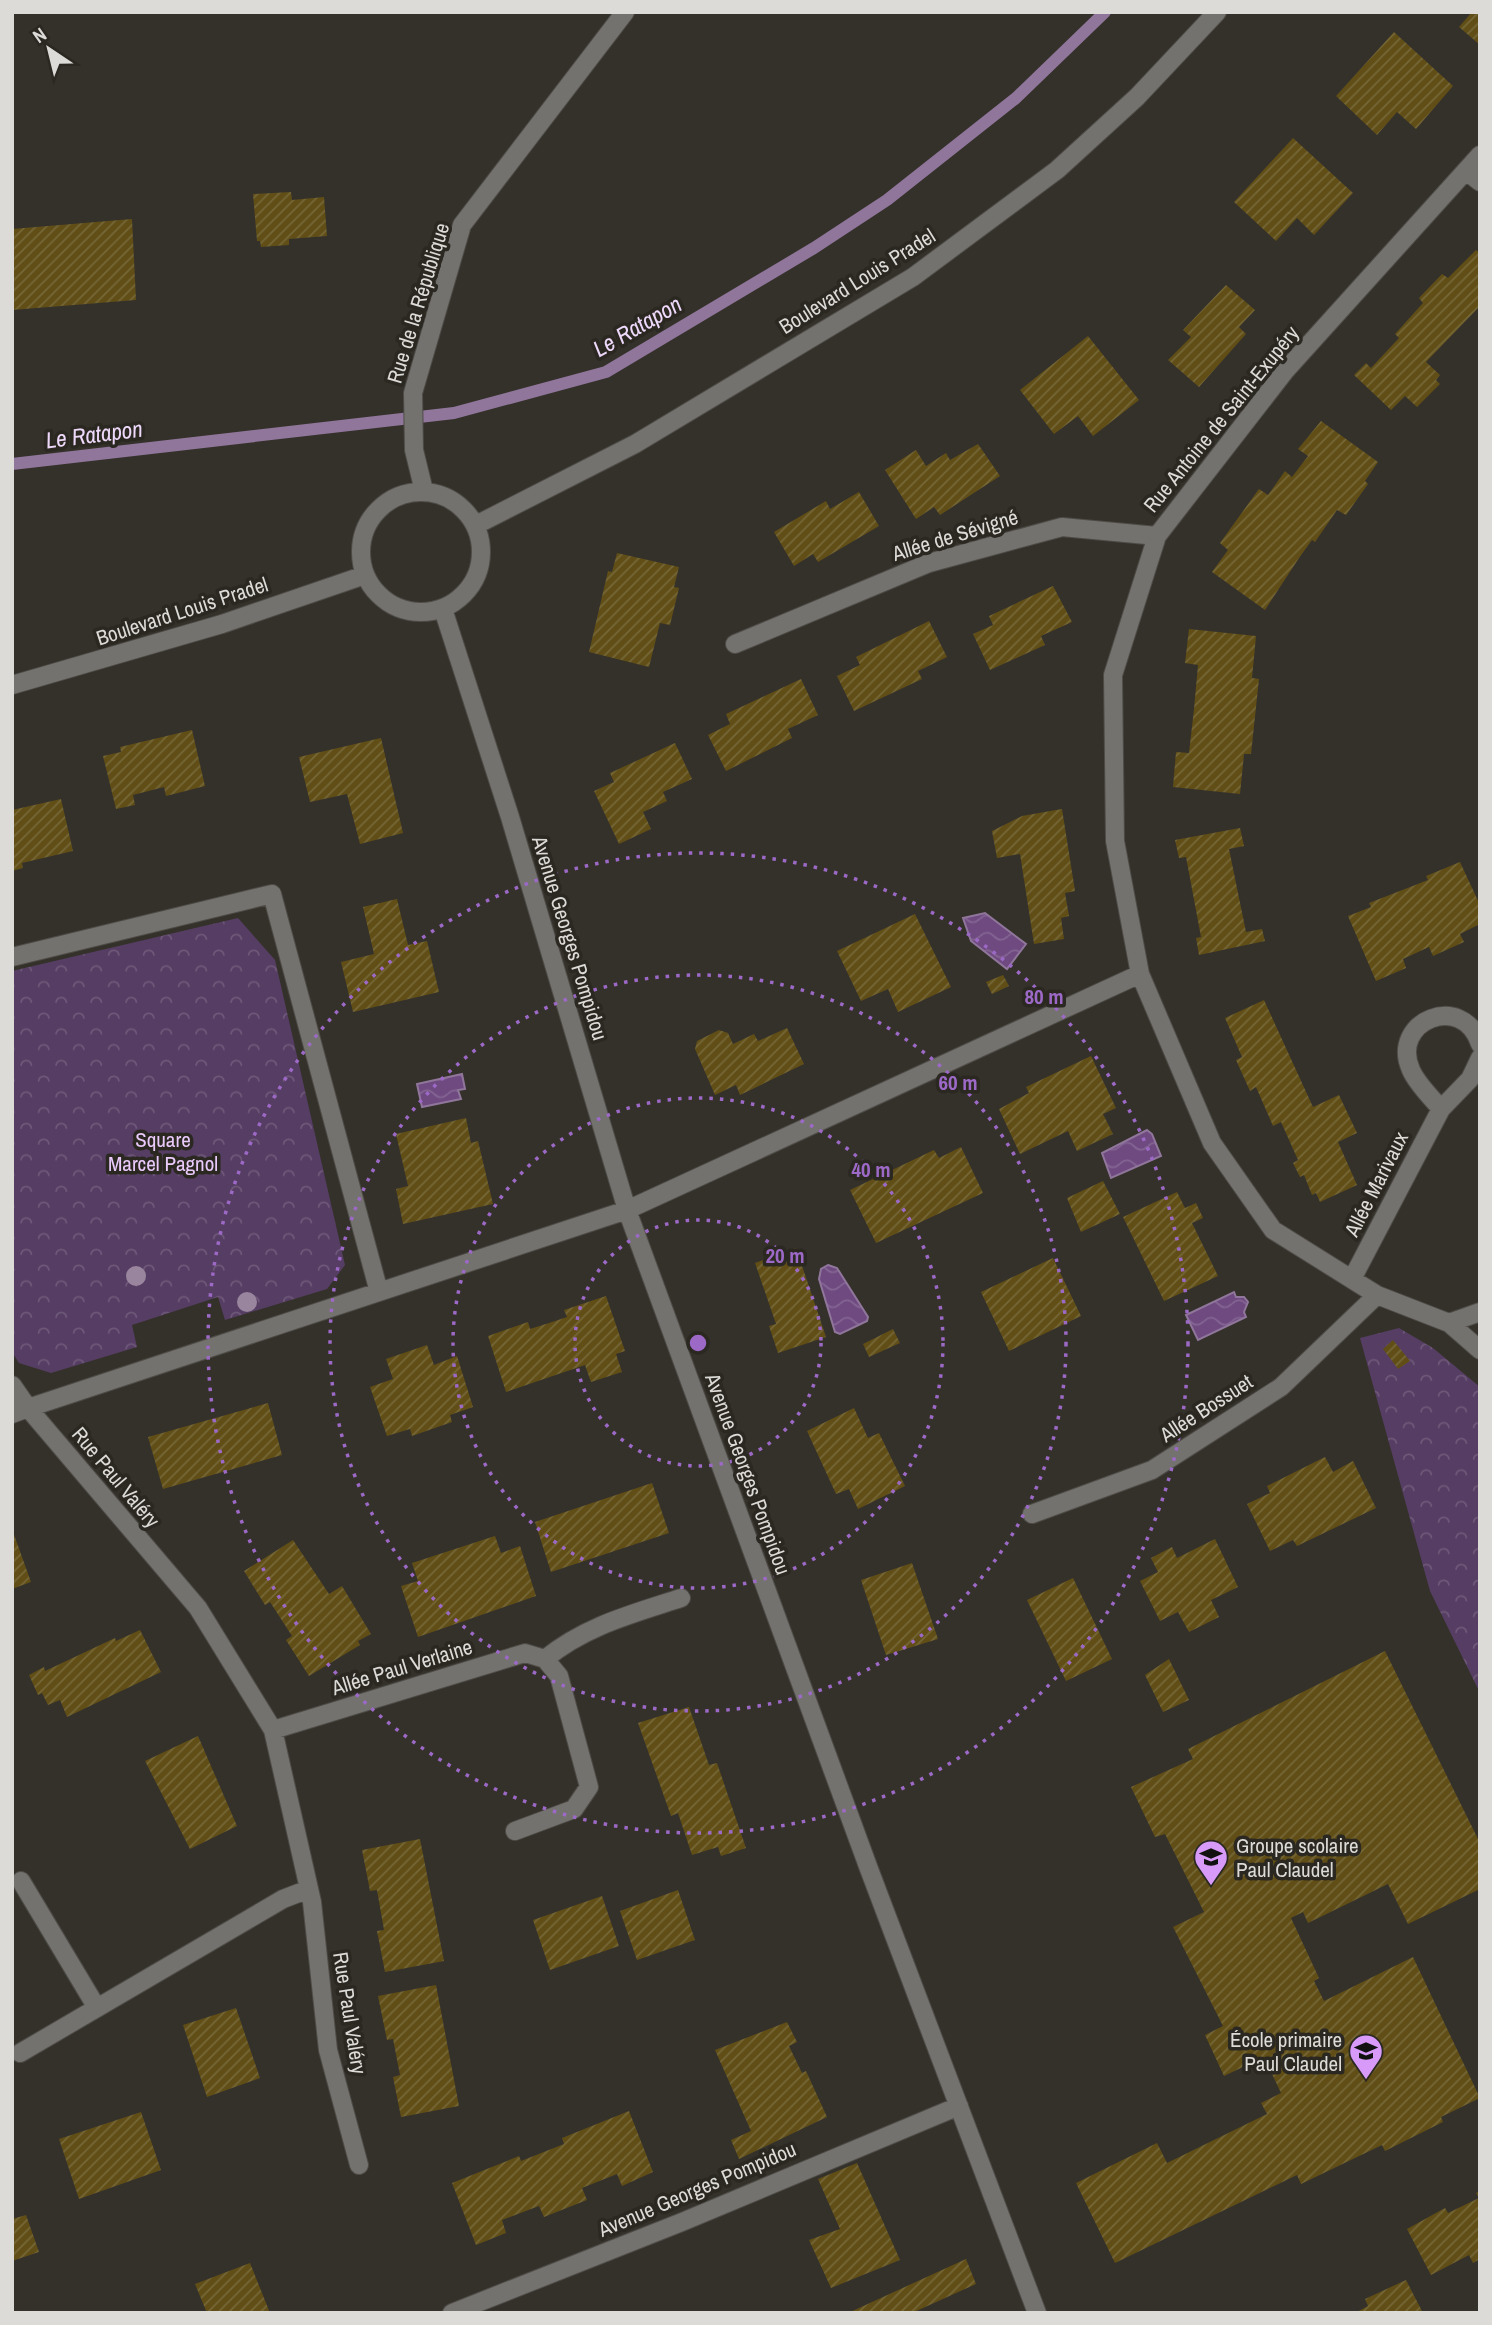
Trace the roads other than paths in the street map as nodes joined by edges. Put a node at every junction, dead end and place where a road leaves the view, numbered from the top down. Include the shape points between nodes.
1 (625, 12) edge
2 (1217, 12) edge
3 (1480, 155) edge
4 (1473, 176) edge
5 (424, 491) junction
6 (476, 525) junction
7 (1157, 536) junction
8 (365, 575) junction
9 (443, 609) junction
10 (735, 644) dead end
11 (12, 685) edge
12 (12, 957) edge
13 (1140, 974) junction
14 (1480, 1044) edge
15 (1480, 1058) edge
16 (1441, 1110) junction
17 (627, 1210) junction
18 (1352, 1279) junction
19 (379, 1292) junction
20 (1377, 1295) junction
21 (1480, 1312) edge
22 (1449, 1323) junction
23 (1480, 1350) edge
24 (12, 1385) edge
25 (20, 1411) edge
26 (1032, 1514) dead end
27 (681, 1598) dead end
28 (545, 1659) junction
29 (273, 1730) junction
30 (516, 1831) dead end
31 (21, 1881) dead end
32 (309, 1889) junction
33 (97, 2008) junction
34 (20, 2053) dead end
35 (959, 2106) junction
36 (359, 2165) dead end
37 (452, 2313) edge
38 (1037, 2313) edge

1 - 5 street, Rue de la République via 463,225 413,393 415,450
2 - 6 street, Boulevard Louis Pradel via 1138,97 1057,170 913,277 635,444
3 - 4 street, Rue Antoine de Saint-Exupéry
4 - 7 street, Rue Antoine de Saint-Exupéry via 1285,371
5 - 6 street via 443,495 460,506
5 - 8 street via 403,494 371,517 360,555
6 - 9 street via 482,560 476,579 465,595
7 - 10 street, Allée de Sévigné via 1062,527 929,563
7 - 13 street, Rue Antoine de Saint-Exupéry via 1113,675 1115,841
8 - 9 street via 390,605 409,612
8 - 11 street, Boulevard Louis Pradel via 222,624
9 - 17 street, Avenue Georges Pompidou
12 - 19 street via 272,894
13 - 17 street, Rue Paul Valéry
13 - 18 street, Rue Antoine de Saint-Exupéry via 1212,1143 1273,1230
14 - 16 street via 1469,1024 1454,1017 1436,1015 1410,1036 1406,1053 1411,1071
15 - 16 street, Allée Marivaux via 1470,1079
16 - 18 street, Allée Marivaux
17 - 19 street, Rue Paul Valéry
17 - 35 street, Avenue Georges Pompidou
18 - 20 street, Rue Antoine de Saint-Exupéry
19 - 25 street, Rue Paul Valéry
20 - 22 street, Rue Antoine de Saint-Exupéry
20 - 26 street, Allée Bossuet via 1281,1387 1152,1470
21 - 22 street
22 - 23 street, Rue Antoine de Saint-Exupéry
24 - 25 street
25 - 29 street, Rue Paul Valéry via 198,1608
27 - 28 street via 602,1623 568,1640
28 - 29 street, Allée Paul Verlaine via 525,1653
28 - 30 street via 559,1676 589,1787 574,1808
29 - 32 street, Rue Paul Valéry
31 - 33 street
32 - 33 street via 283,1899
32 - 36 street, Rue Paul Valéry via 328,2050
33 - 34 street
35 - 37 street, Avenue Georges Pompidou
35 - 38 street, Avenue Georges Pompidou

